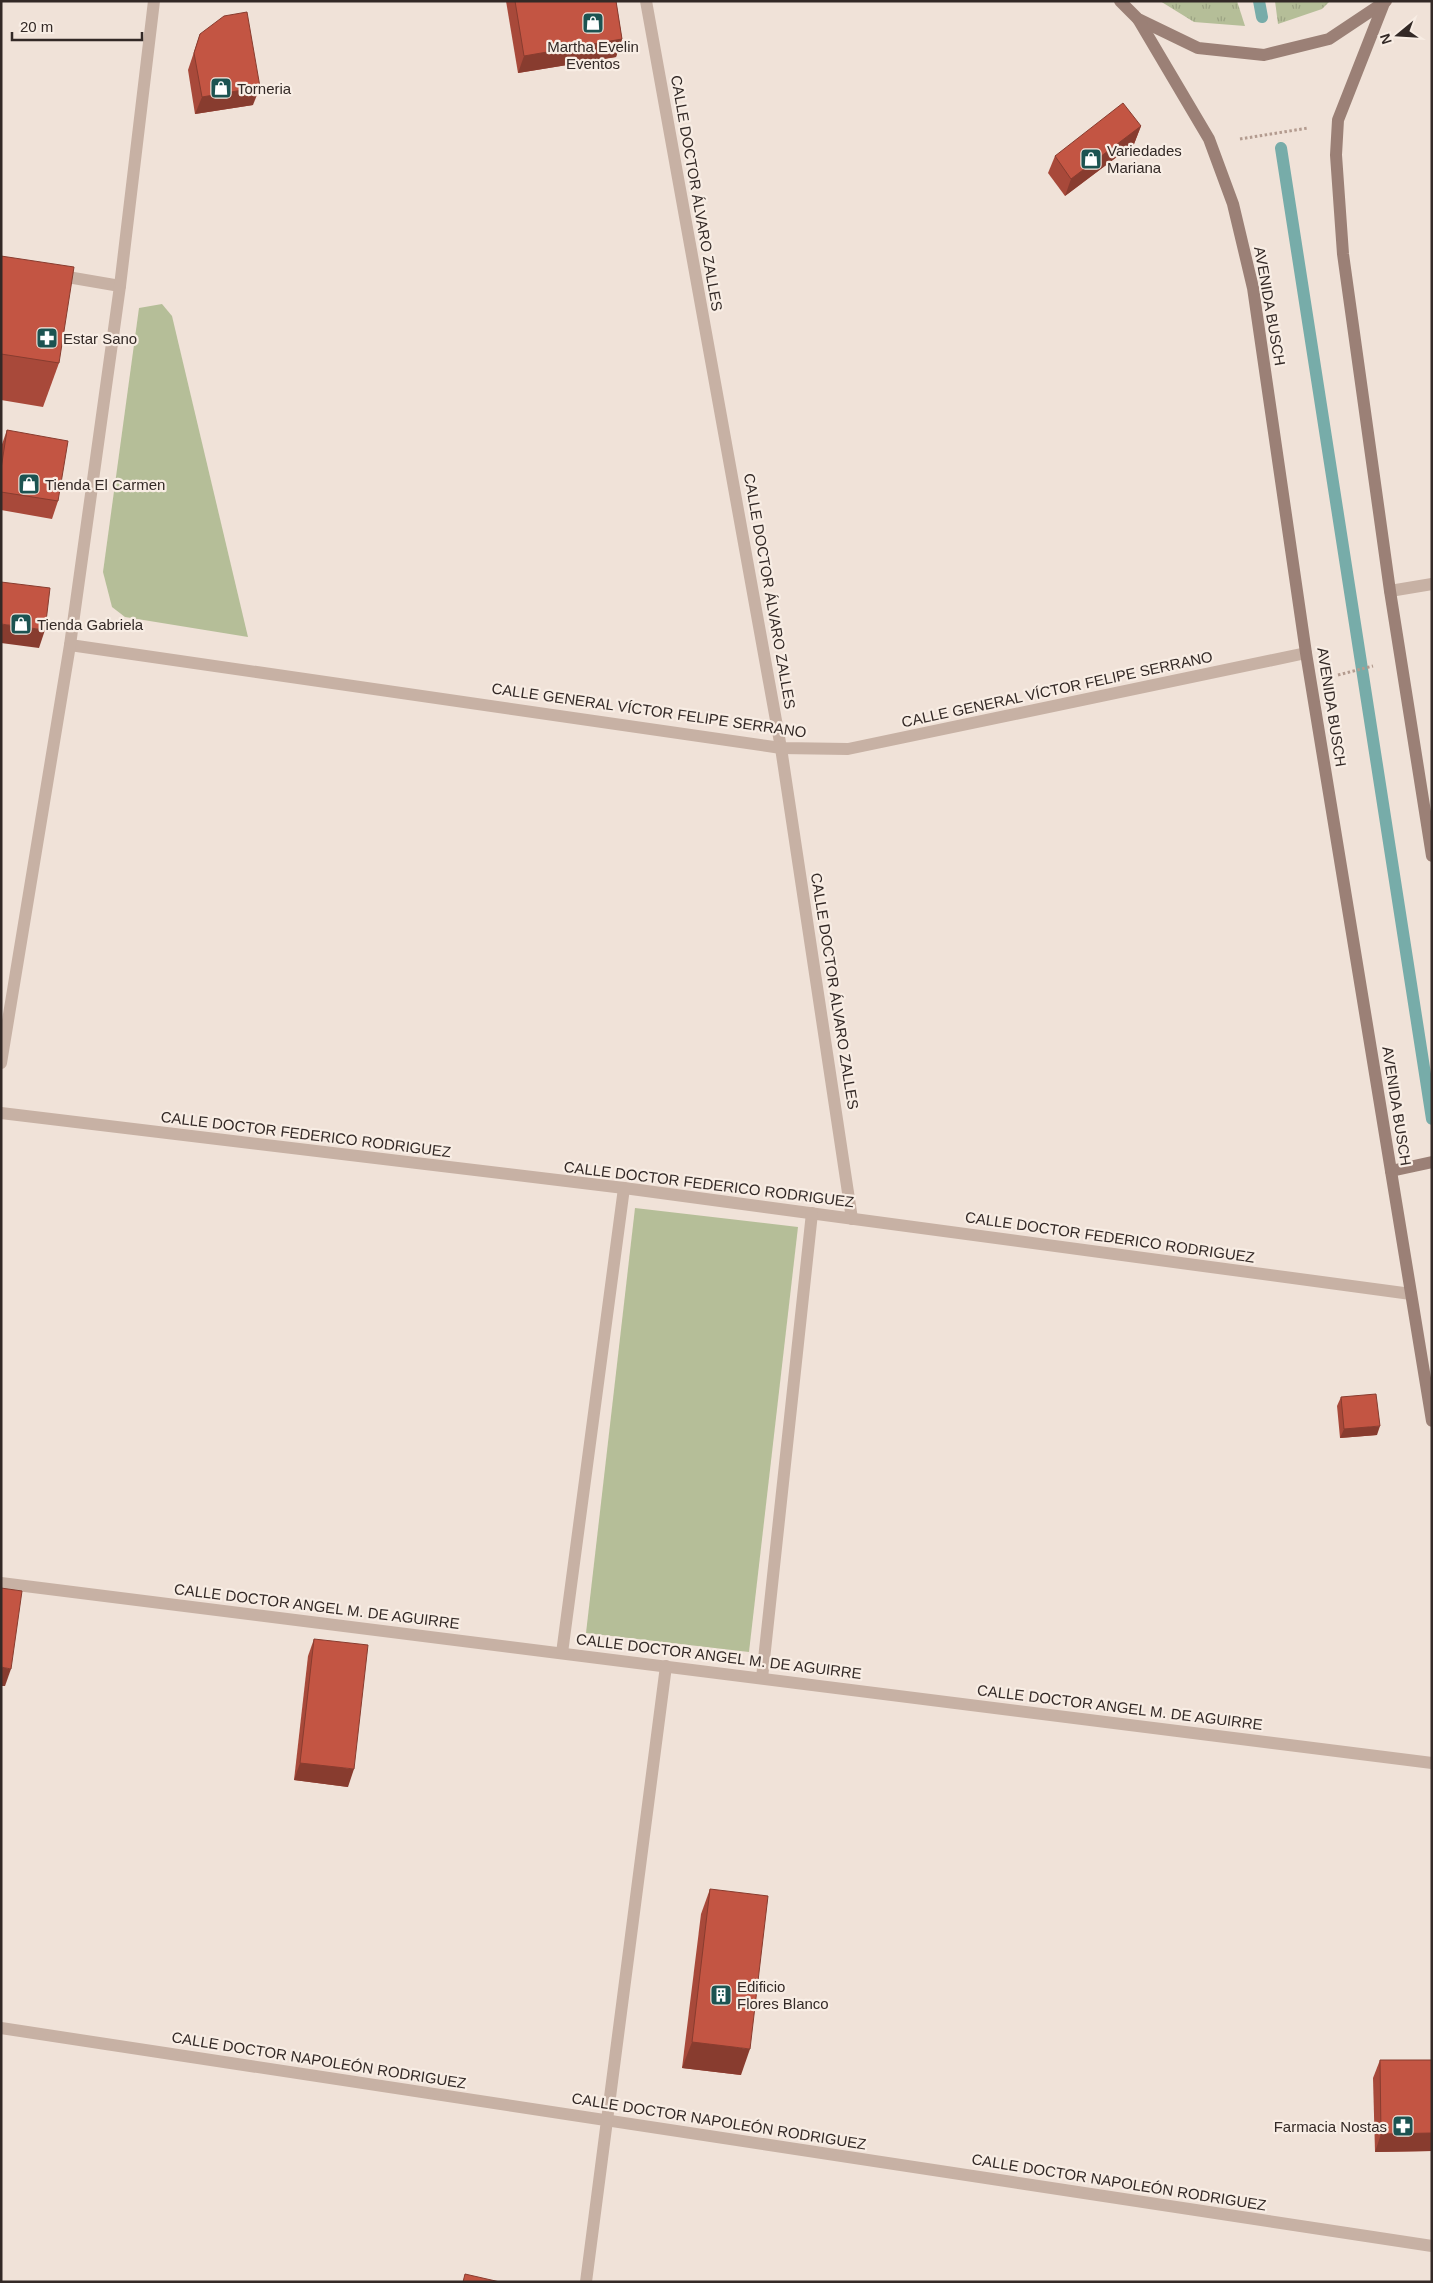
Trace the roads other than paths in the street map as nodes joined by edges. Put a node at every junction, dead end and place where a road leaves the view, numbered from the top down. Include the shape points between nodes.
1 (154, 1) edge
2 (646, 1) edge
3 (1120, 1) edge
4 (1385, 2) edge
5 (1138, 18) junction
6 (47, 273) edge
7 (120, 286) junction
8 (1432, 584) edge
9 (1390, 591) junction
10 (70, 645) junction
11 (1306, 653) junction
12 (782, 748) junction
13 (1432, 856) edge
14 (1, 1063) edge
15 (1, 1113) edge
16 (1432, 1162) edge
17 (1395, 1170) junction
18 (624, 1188) junction
19 (812, 1213) junction
20 (852, 1219) junction
21 (1411, 1294) junction
22 (1432, 1421) edge
23 (1, 1583) edge
24 (562, 1653) junction
25 (666, 1666) junction
26 (762, 1678) junction
27 (1432, 1762) edge
28 (1, 2028) edge
29 (607, 2120) junction
30 (1432, 2246) edge
31 (586, 2282) edge

1 - 7 street
2 - 12 street, CALLE DOCTOR ÁLVARO ZALLES
3 - 5 main road
4 - 5 main road via 1329,39 1264,55 1198,48
4 - 9 main road via 1338,120 1336,156 1343,254
5 - 11 main road, AVENIDA BUSCH via 1210,139 1233,204 1253,288
6 - 7 street
7 - 10 street
8 - 9 street
9 - 13 main road
10 - 12 street, CALLE GENERAL VÍCTOR FELIPE SERRANO
10 - 14 street
11 - 12 street, CALLE GENERAL VÍCTOR FELIPE SERRANO via 848,749
11 - 17 main road, AVENIDA BUSCH
12 - 20 street, CALLE DOCTOR ÁLVARO ZALLES
15 - 18 street, CALLE DOCTOR FEDERICO RODRIGUEZ
16 - 17 main road
17 - 21 main road, AVENIDA BUSCH
18 - 19 street, CALLE DOCTOR FEDERICO RODRIGUEZ
18 - 24 street
19 - 20 street, CALLE DOCTOR FEDERICO RODRIGUEZ
19 - 26 street
20 - 21 street, CALLE DOCTOR FEDERICO RODRIGUEZ
21 - 22 main road, AVENIDA BUSCH
23 - 24 street, CALLE DOCTOR ANGEL M. DE AGUIRRE
24 - 25 street, CALLE DOCTOR ANGEL M. DE AGUIRRE
25 - 26 street, CALLE DOCTOR ANGEL M. DE AGUIRRE
25 - 29 street
26 - 27 street, CALLE DOCTOR ANGEL M. DE AGUIRRE
28 - 29 street, CALLE DOCTOR NAPOLEÓN RODRIGUEZ
29 - 30 street, CALLE DOCTOR NAPOLEÓN RODRIGUEZ
29 - 31 street

